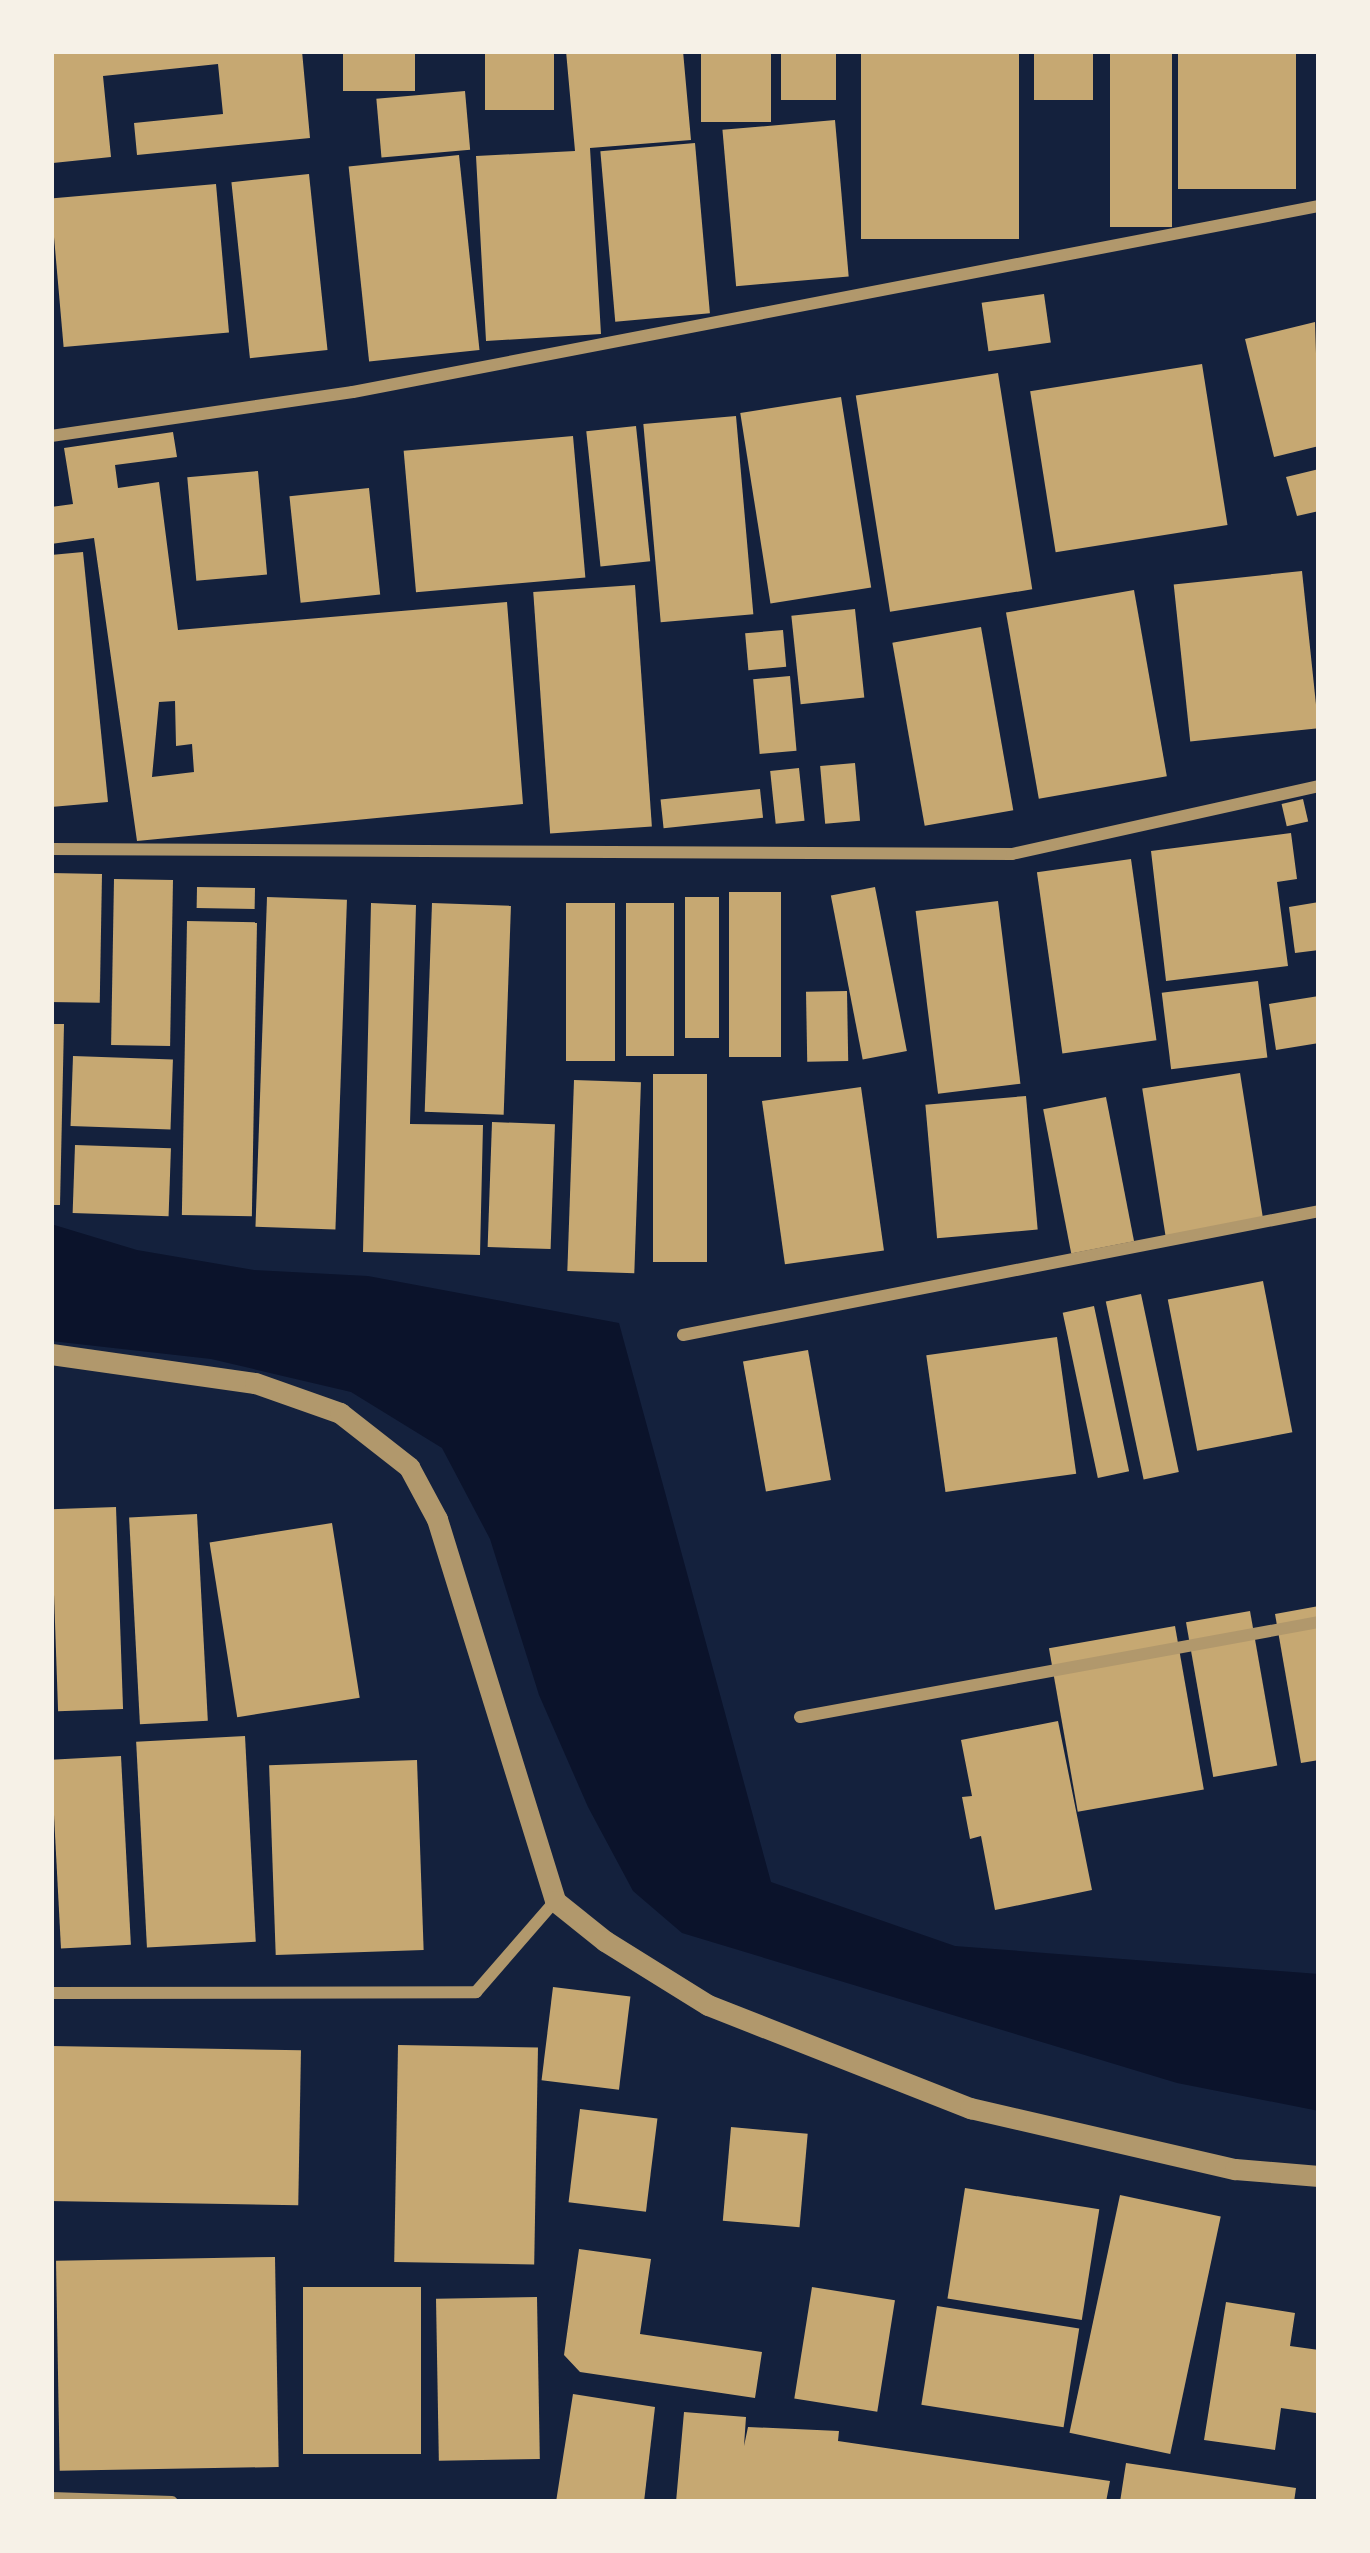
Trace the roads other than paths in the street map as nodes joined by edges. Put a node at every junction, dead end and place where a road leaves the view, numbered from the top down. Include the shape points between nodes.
1 (1319, 206) edge
2 (51, 436) edge
3 (1319, 786) edge
4 (51, 849) edge
5 (1319, 1211) edge
6 (683, 1335) dead end
7 (51, 1354) edge
8 (1319, 1622) edge
9 (800, 1717) dead end
10 (555, 1901) junction
11 (51, 1993) edge
12 (1319, 2176) edge
13 (51, 2498) edge
14 (172, 2502) edge

1 - 2 street via 353,392
3 - 4 street via 1012,854
5 - 6 street
7 - 10 street via 255,1383 340,1413 409,1467 437,1520
8 - 9 street
10 - 11 street via 476,1992
10 - 12 street via 708,2005 970,2108 1235,2169
13 - 14 street

